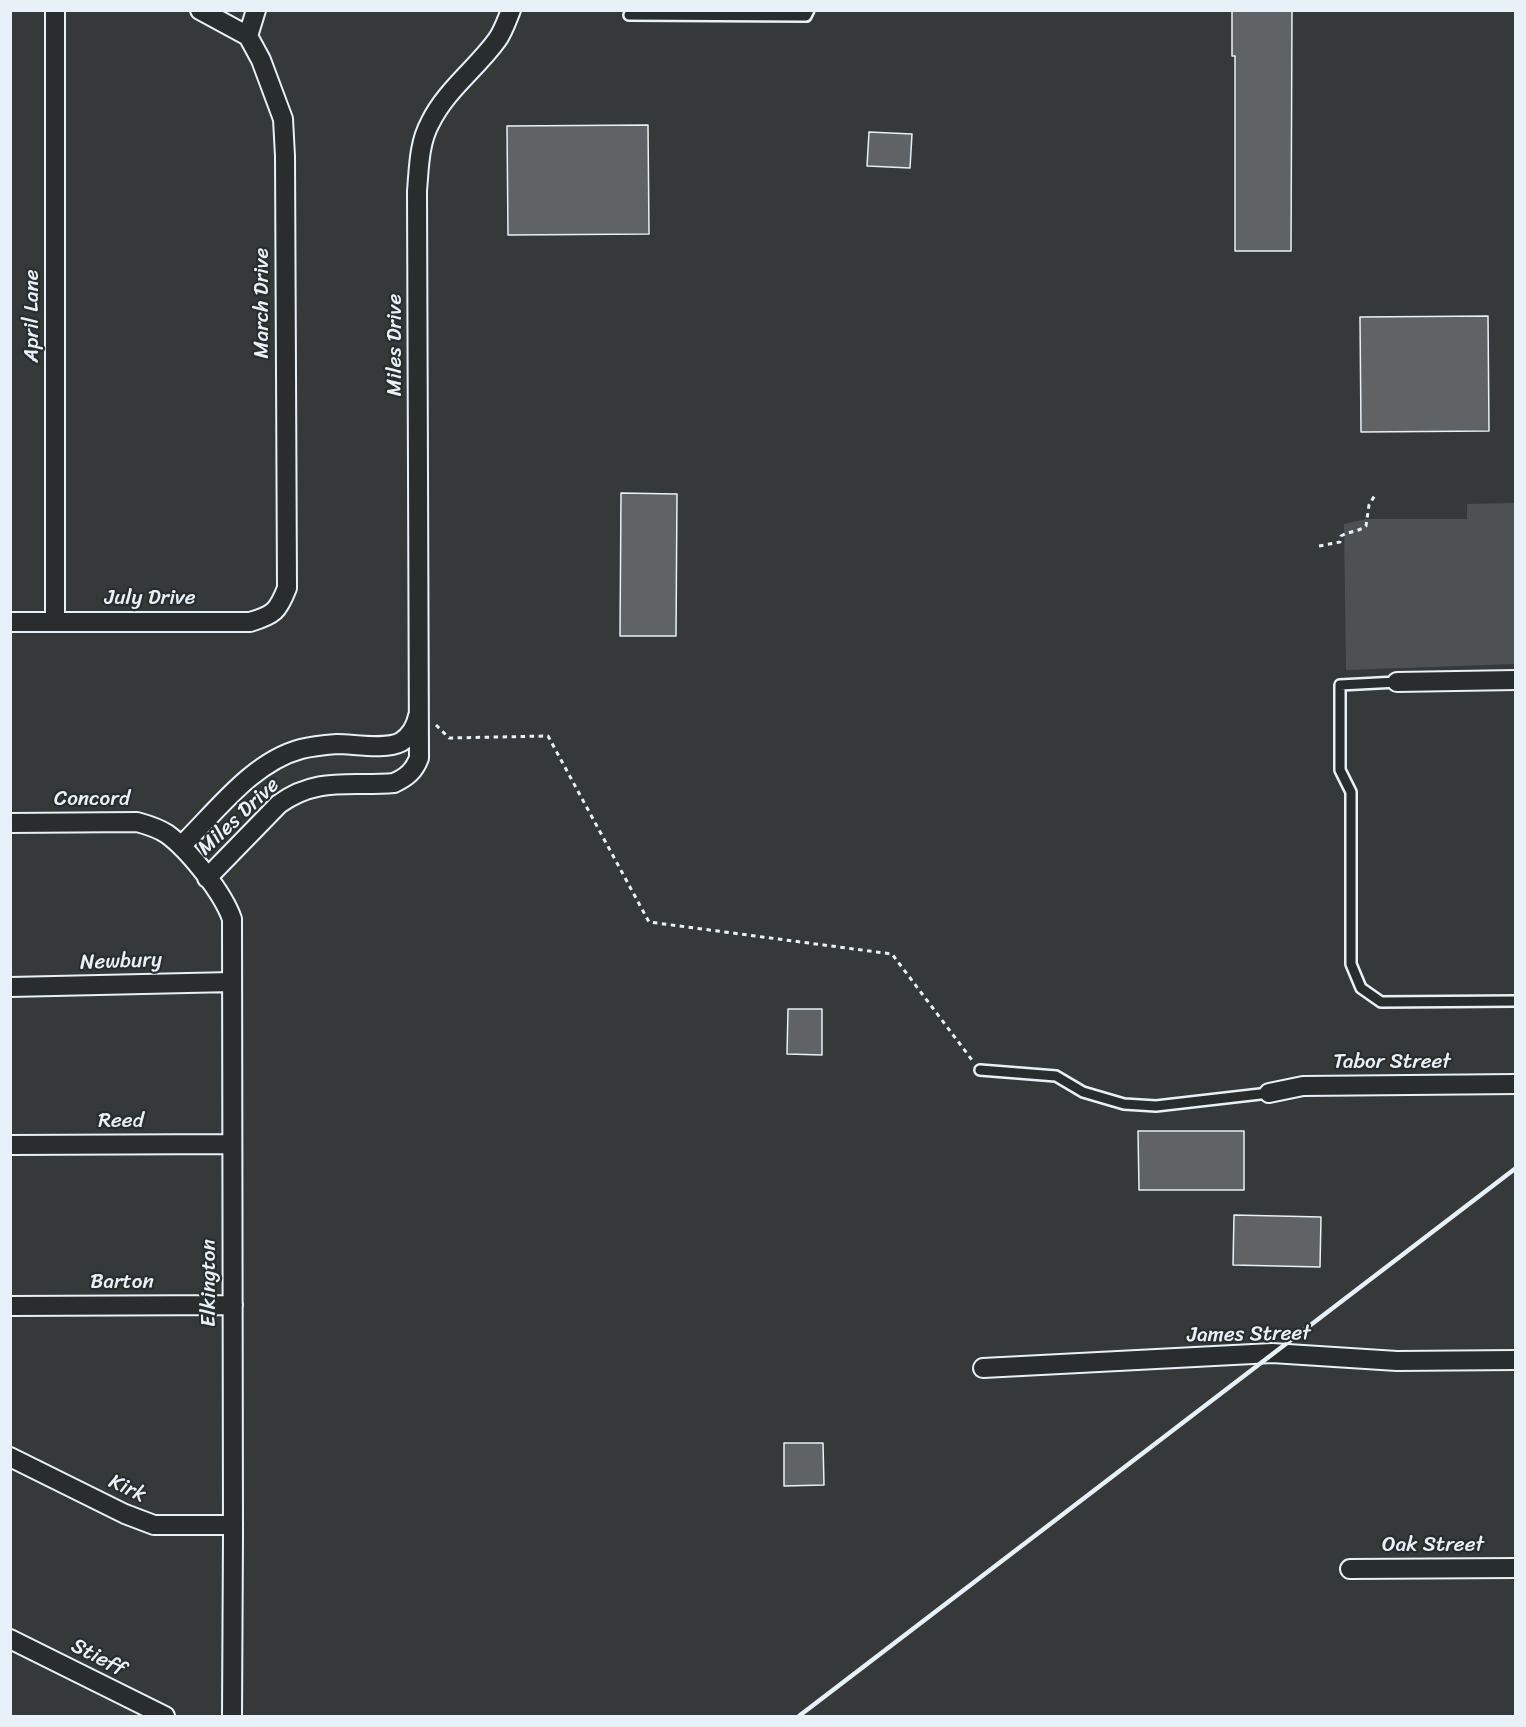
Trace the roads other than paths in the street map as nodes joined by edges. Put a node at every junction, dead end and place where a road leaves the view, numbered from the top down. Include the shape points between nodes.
1 (55, 10) edge
2 (200, 10) edge
3 (256, 10) edge
4 (511, 10) edge
5 (809, 10) edge
6 (629, 15) dead end
7 (248, 36) junction
8 (281, 602) joint
9 (56, 621) junction
10 (10, 622) edge
11 (1515, 680) edge
12 (1397, 682) joint
13 (420, 708) junction
14 (10, 822) edge
15 (182, 846) junction
16 (194, 862) joint
17 (207, 878) junction
18 (232, 982) junction
19 (10, 987) edge
20 (1515, 1001) edge
21 (980, 1070) road end
22 (1515, 1084) edge
23 (1269, 1094) joint
24 (232, 1144) junction
25 (10, 1145) edge
26 (233, 1305) junction
27 (10, 1306) edge
28 (1515, 1360) edge
29 (983, 1368) dead end
30 (10, 1457) edge
31 (233, 1525) junction
32 (1515, 1568) edge
33 (1350, 1569) dead end
34 (10, 1639) edge
35 (165, 1716) edge
36 (232, 1716) edge

1 - 9 street, April Lane
2 - 7 street
3 - 7 street
4 - 13 street, Miles Drive via 499,38 441,103 420,153
5 - 6 lane via 806,16
7 - 8 street, March Drive via 283,119 287,588
8 - 9 street, July Drive via 269,617 250,622
9 - 10 street, July Drive
11 - 12 street
12 - 20 lane via 1340,685 1340,770 1351,792 1351,964 1361,988 1380,1002
13 - 15 street, Miles Drive via 410,735 399,742 317,746 269,764
13 - 17 street, Miles Drive via 419,758 404,778 382,784 318,785 292,795
14 - 15 street, Concord via 137,822 152,826
15 - 16 street, Concord
16 - 17 street, Elkington
17 - 18 street, Elkington via 221,894 232,919
18 - 19 street, Newbury
18 - 24 street, Elkington
21 - 23 lane via 1056,1076 1083,1092 1124,1104 1156,1106
22 - 23 street, Tabor Street via 1303,1086
24 - 25 street, Reed
24 - 26 street, Elkington
26 - 27 street, Barton
26 - 31 street, Elkington
28 - 29 street, James Street via 1397,1361 1272,1353
30 - 31 street, Kirk via 154,1525
31 - 36 street, Elkington
32 - 33 street, Oak Street
34 - 35 street, Stieff

